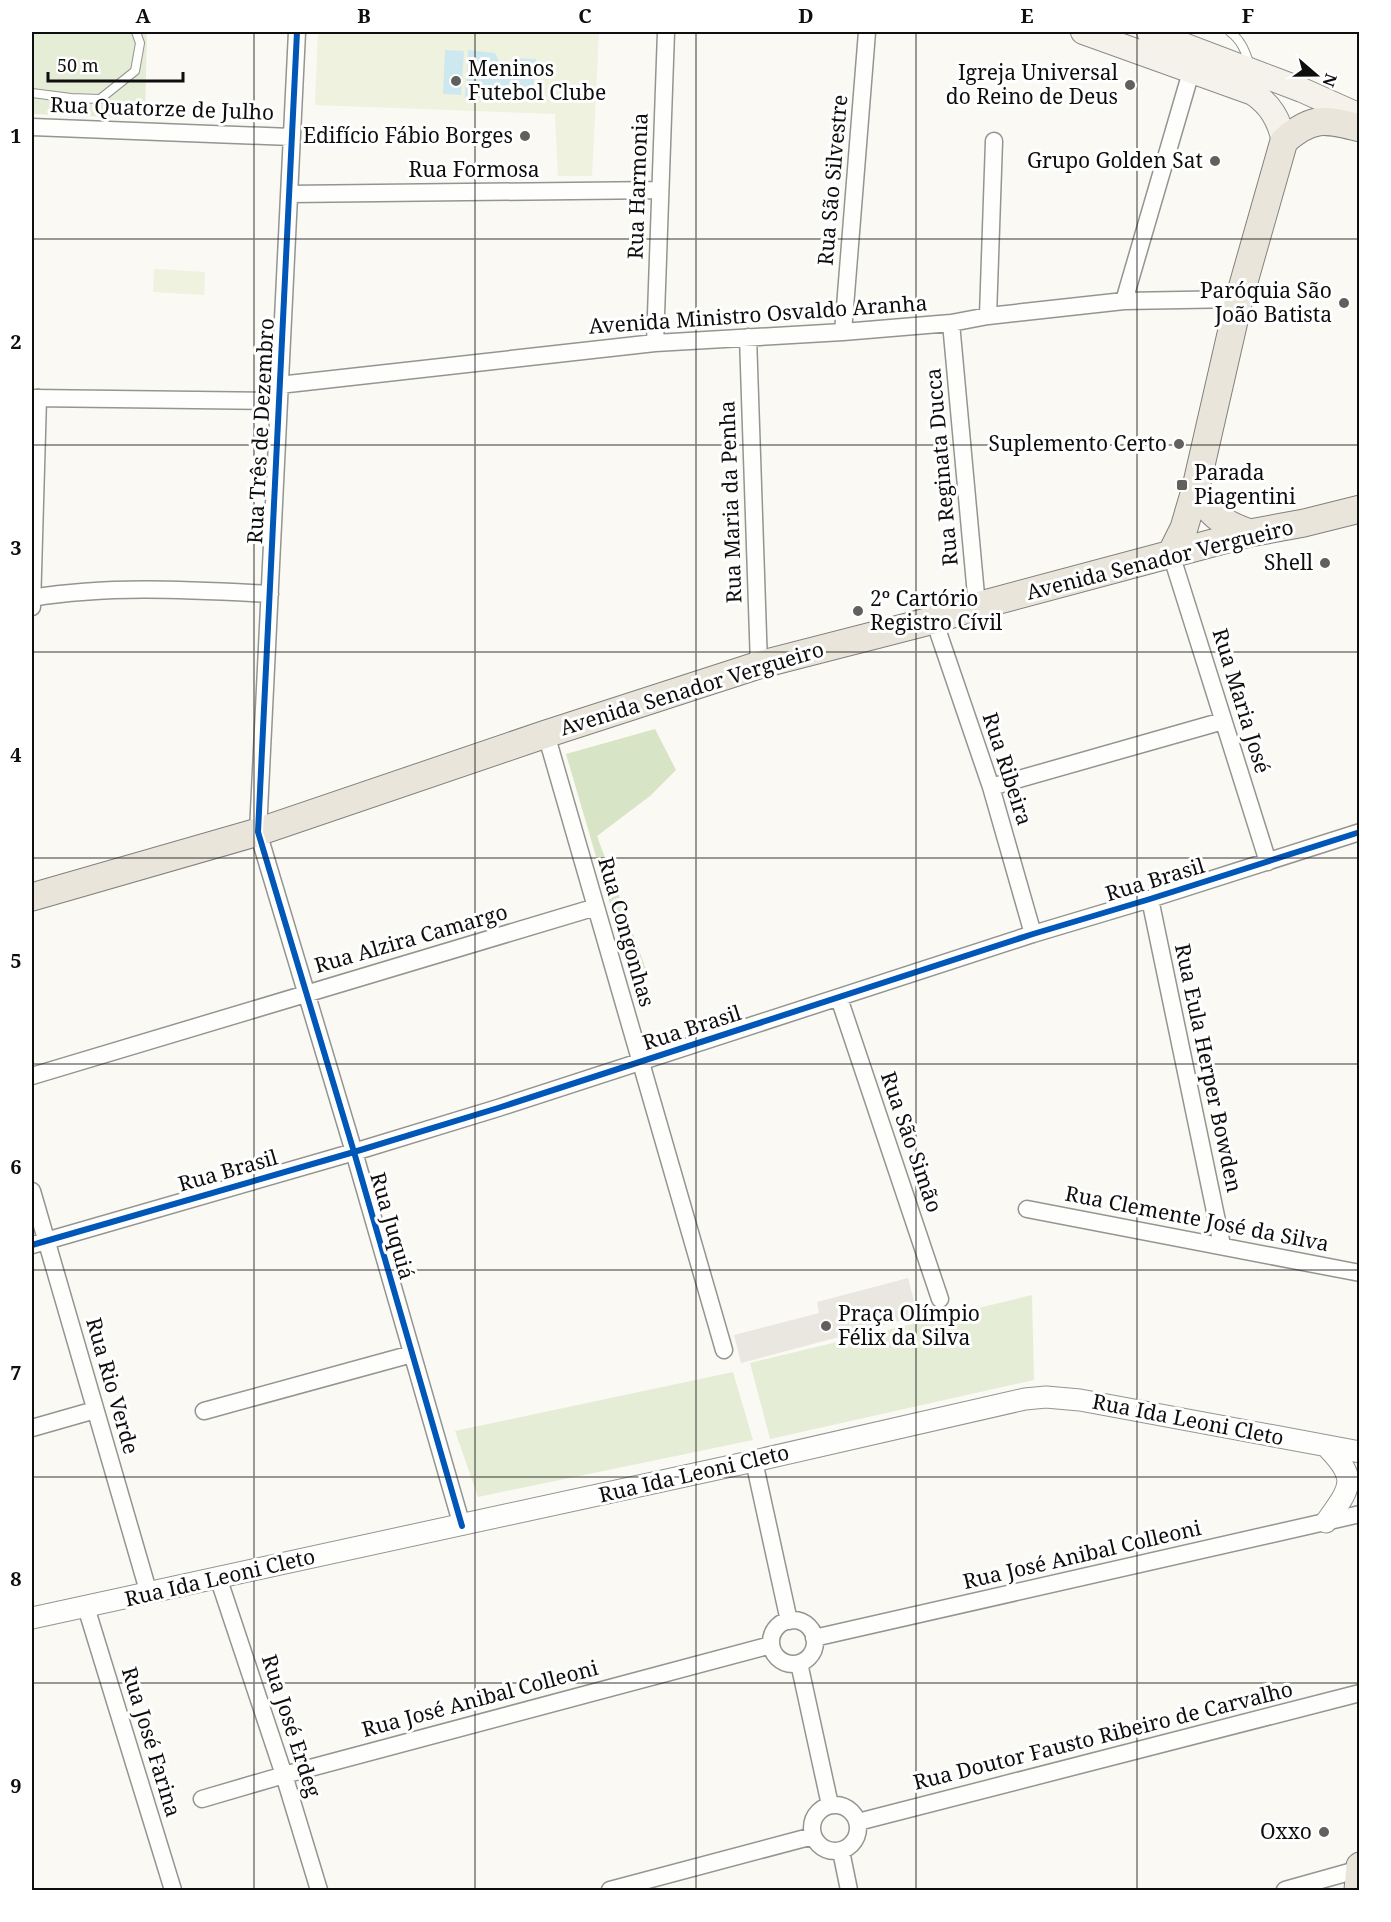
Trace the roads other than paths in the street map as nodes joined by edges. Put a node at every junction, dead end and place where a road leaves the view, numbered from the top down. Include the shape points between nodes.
1 (136, 32) edge
2 (297, 32) edge
3 (666, 32) edge
4 (867, 32) edge
5 (1083, 32) edge
6 (1149, 32) edge
7 (1230, 32) edge
8 (1252, 71) junction
9 (1191, 72) junction
10 (32, 93) edge
11 (1359, 116) edge
12 (32, 127) edge
13 (1359, 128) edge
14 (291, 137) junction
15 (994, 141) dead end
16 (1284, 141) junction
17 (660, 190) junction
18 (289, 194) junction
19 (1239, 299) junction
20 (1124, 301) junction
21 (988, 316) junction
22 (951, 323) junction
23 (843, 332) junction
24 (748, 337) junction
25 (655, 343) junction
26 (279, 393) junction
27 (35, 398) edge
28 (34, 484) edge
29 (1196, 487) junction
30 (1359, 509) edge
31 (1250, 533) junction
32 (1171, 554) junction
33 (270, 594) junction
34 (32, 598) edge
35 (977, 606) junction
36 (32, 608) edge
37 (934, 620) junction
38 (759, 665) junction
39 (1223, 721) junction
40 (546, 734) junction
41 (991, 787) junction
42 (258, 832) junction
43 (1359, 832) edge
44 (1268, 862) junction
45 (32, 897) edge
46 (1150, 899) junction
47 (596, 907) junction
48 (1033, 933) junction
49 (308, 993) junction
50 (839, 998) junction
51 (640, 1063) junction
52 (32, 1076) edge
53 (354, 1152) junction
54 (32, 1191) edge
55 (1027, 1209) dead end
56 (39, 1242) edge
57 (1222, 1245) junction
58 (1359, 1273) edge
59 (940, 1299) dead end
60 (724, 1350) dead end
61 (412, 1354) junction
62 (95, 1410) junction
63 (204, 1411) dead end
64 (32, 1428) edge
65 (1326, 1446) junction
66 (1359, 1452) edge
67 (754, 1461) junction
68 (1359, 1514) edge
69 (1326, 1522) junction
70 (462, 1526) junction
71 (218, 1577) junction
72 (149, 1594) junction
73 (86, 1607) junction
74 (32, 1618) edge
75 (789, 1620) junction
76 (814, 1638) junction
77 (771, 1645) junction
78 (799, 1663) junction
79 (1359, 1693) edge
80 (284, 1774) junction
81 (202, 1799) dead end
82 (830, 1805) junction
83 (858, 1822) junction
84 (813, 1836) junction
85 (841, 1851) junction
86 (1359, 1868) edge
87 (173, 1890) edge
88 (319, 1890) edge
89 (610, 1890) edge
90 (849, 1890) edge
91 (1285, 1890) edge
92 (1359, 1890) edge

1 - 10 lane via 140,43 135,71 100,99
2 - 14 street, Rua Três de Dezembro
3 - 17 street, Rua Harmonia
4 - 23 street, Rua São Silvestre
5 - 9 main road
6 - 8 main road
7 - 8 lane via 1244,47
8 - 11 main road
9 - 16 main road via 1253,93 1264,101 1278,121
9 - 20 street
12 - 14 street, Rua Quatorze de Julho
13 - 16 main road via 1334,121 1313,121
14 - 18 street, Rua Três de Dezembro
15 - 21 street
16 - 19 main road
17 - 18 street, Rua Formosa
17 - 25 street, Rua Harmonia
18 - 26 street, Rua Três de Dezembro
19 - 20 street, Avenida Ministro Osvaldo Aranha
19 - 29 main road
20 - 21 street, Avenida Ministro Osvaldo Aranha
21 - 22 street, Avenida Ministro Osvaldo Aranha
22 - 23 street, Avenida Ministro Osvaldo Aranha
22 - 35 street, Rua Reginata Ducca
23 - 24 street, Avenida Ministro Osvaldo Aranha
24 - 25 street, Avenida Ministro Osvaldo Aranha
24 - 38 street, Rua Maria da Penha
25 - 26 street, Avenida Ministro Osvaldo Aranha
26 - 27 street, Avenida Ministro Osvaldo Aranha
26 - 33 street, Rua Três de Dezembro
27 - 28 street
28 - 34 street
29 - 31 main road via 1211,512
29 - 32 main road via 1184,528
30 - 31 main road, Avenida Senador Vergueiro
31 - 32 main road, Avenida Senador Vergueiro
32 - 35 main road, Avenida Senador Vergueiro
32 - 39 street, Rua Maria José
33 - 34 street via 164,589
33 - 42 street, Rua Três de Dezembro
34 - 36 street
35 - 37 main road, Avenida Senador Vergueiro
37 - 38 main road, Avenida Senador Vergueiro
37 - 41 street, Rua Ribeira
38 - 40 main road, Avenida Senador Vergueiro
39 - 41 street
39 - 44 street, Rua Maria José
40 - 42 main road, Avenida Senador Vergueiro
40 - 47 street, Rua Congonhas
41 - 48 street, Rua Ribeira
42 - 45 main road, Avenida Senador Vergueiro
42 - 49 street, Rua Juquiá
43 - 44 street, Rua Brasil
44 - 46 street, Rua Brasil
46 - 48 street, Rua Brasil
46 - 57 street, Rua Eula Herper Bowden
47 - 49 street, Rua Alzira Camargo
47 - 51 street, Rua Congonhas
48 - 50 street, Rua Brasil
49 - 52 street, Rua Alzira Camargo
49 - 53 street, Rua Juquiá
50 - 51 street, Rua Brasil
50 - 59 street, Rua São Simão
51 - 53 street, Rua Brasil
51 - 60 street, Rua Congonhas
53 - 56 street, Rua Brasil
53 - 61 street, Rua Juquiá
54 - 56 street, Rua Rio Verde
55 - 57 street, Rua Clemente José da Silva
56 - 62 street, Rua Rio Verde
57 - 58 street, Rua Clemente José da Silva
61 - 63 street
61 - 70 street, Rua Juquiá
62 - 64 street
62 - 72 street, Rua Rio Verde
65 - 66 street, Rua Ida Leoni Cleto
65 - 67 street, Rua Ida Leoni Cleto via 1046,1397
65 - 69 street via 1342,1462 1348,1481 1341,1502
67 - 70 street, Rua Ida Leoni Cleto
67 - 75 street
68 - 69 street, Rua José Anibal Colleoni
69 - 76 street, Rua José Anibal Colleoni
70 - 71 street, Rua Ida Leoni Cleto
71 - 72 street, Rua Ida Leoni Cleto
71 - 80 street, Rua José Erdeg
72 - 73 street, Rua Ida Leoni Cleto
73 - 74 street, Rua Ida Leoni Cleto
73 - 87 street, Rua José Farina
75 - 76 street via 805,1624
75 - 77 street via 777,1627
76 - 78 street via 812,1652
77 - 78 street via 782,1662
77 - 80 street, Rua José Anibal Colleoni
78 - 82 street
79 - 83 street, Rua Doutor Fausto Ribeiro de Carvalho
80 - 81 street, Rua José Anibal Colleoni
80 - 88 street, Rua José Erdeg
82 - 83 street via 850,1810
82 - 84 street via 817,1813
83 - 85 street via 853,1843
84 - 85 street via 827,1850
84 - 89 street
85 - 90 street
86 - 91 street
86 - 92 main road

